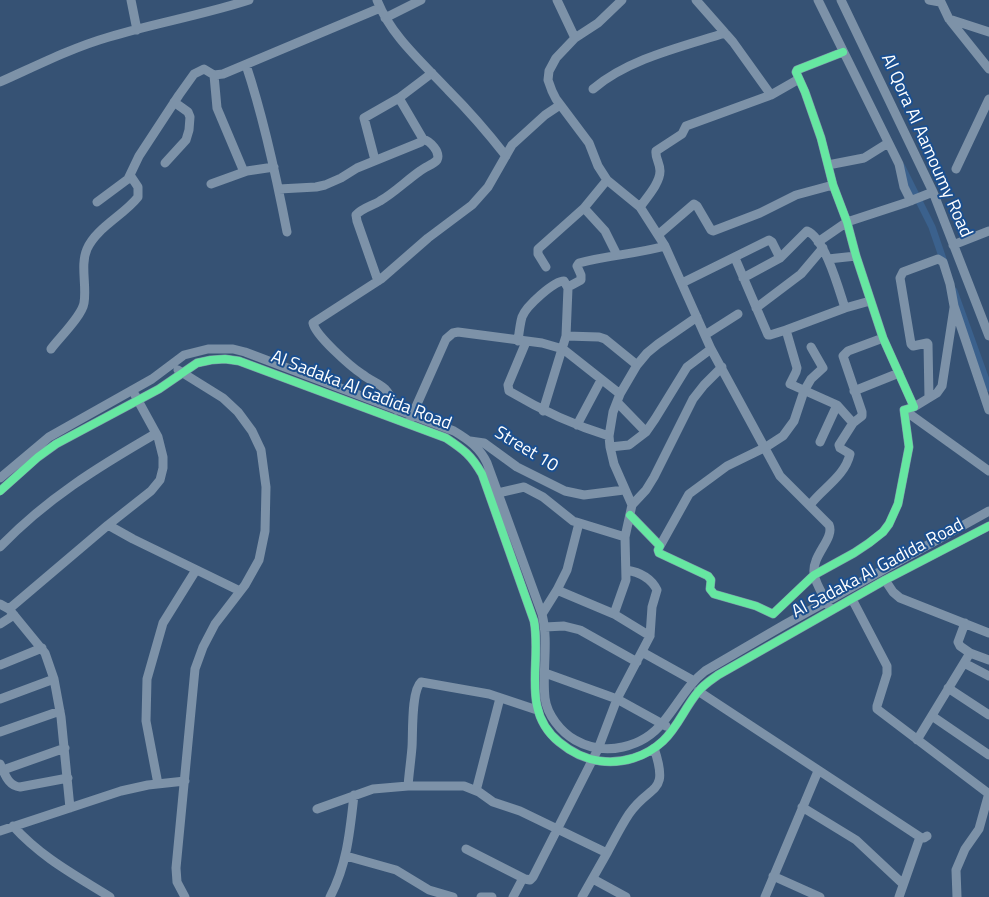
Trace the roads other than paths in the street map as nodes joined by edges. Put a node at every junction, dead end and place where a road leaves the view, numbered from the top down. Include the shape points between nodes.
1 (130, 0) edge
2 (246, 0) edge
3 (421, 0) edge
4 (558, 0) edge
5 (622, 0) edge
6 (696, 0) edge
7 (818, 0) edge
8 (841, 0) edge
9 (929, 0) edge
10 (940, 1) edge
11 (378, 4) edge
12 (384, 18) junction
13 (949, 19) junction
14 (137, 30) junction
15 (989, 32) edge
16 (725, 33) junction
17 (575, 38) junction
18 (843, 52) junction
19 (246, 65) junction
20 (989, 68) edge
21 (432, 73) junction
22 (214, 75) junction
23 (799, 79) junction
24 (0, 82) edge
25 (593, 89) dead end
26 (771, 95) junction
27 (399, 98) junction
28 (989, 99) edge
29 (174, 102) junction
30 (560, 105) junction
31 (424, 139) junction
32 (888, 143) junction
33 (506, 156) junction
34 (375, 160) junction
35 (165, 163) dead end
36 (828, 166) junction
37 (274, 167) junction
38 (956, 169) dead end
39 (244, 172) junction
40 (130, 175) junction
41 (607, 180) junction
42 (211, 184) dead end
43 (833, 186) junction
44 (278, 189) junction
45 (931, 193) junction
46 (913, 200) junction
47 (97, 202) dead end
48 (640, 207) junction
49 (584, 208) junction
50 (847, 222) junction
51 (287, 232) dead end
52 (989, 232) edge
53 (658, 235) junction
54 (821, 245) junction
55 (953, 245) junction
56 (665, 246) junction
57 (617, 255) junction
58 (856, 256) junction
59 (735, 258) junction
60 (780, 258) junction
61 (828, 259) junction
62 (546, 267) dead end
63 (743, 278) junction
64 (378, 281) junction
65 (682, 283) junction
66 (568, 287) junction
67 (870, 300) junction
68 (954, 306) junction
69 (756, 308) junction
70 (845, 308) junction
71 (738, 314) dead end
72 (697, 317) junction
73 (786, 330) junction
74 (705, 334) junction
75 (566, 336) junction
76 (989, 336) edge
77 (883, 338) junction
78 (522, 341) junction
79 (811, 347) dead end
80 (51, 349) dead end
81 (564, 349) junction
82 (711, 349) junction
83 (636, 365) junction
84 (170, 366) junction
85 (722, 368) junction
86 (182, 373) junction
87 (899, 373) junction
88 (601, 380) junction
89 (132, 390) junction
90 (804, 391) junction
91 (854, 391) junction
92 (619, 398) junction
93 (929, 398) junction
94 (137, 399) junction
95 (837, 405) junction
96 (914, 407) junction
97 (397, 410) junction
98 (543, 410) junction
99 (904, 410) junction
100 (989, 410) edge
101 (410, 419) junction
102 (853, 423) junction
103 (577, 425) junction
104 (646, 432) junction
105 (156, 434) junction
106 (608, 436) junction
107 (470, 440) junction
108 (820, 442) dead end
109 (610, 446) junction
110 (766, 447) junction
111 (989, 470) edge
112 (0, 478) edge
113 (624, 490) junction
114 (0, 491) edge
115 (498, 493) junction
116 (632, 505) junction
117 (810, 505) junction
118 (989, 511) edge
119 (630, 515) junction
120 (108, 524) junction
121 (579, 524) junction
122 (989, 526) edge
123 (626, 537) junction
124 (660, 546) junction
125 (0, 547) edge
126 (196, 570) junction
127 (626, 570) junction
128 (814, 574) junction
129 (885, 580) junction
130 (557, 590) junction
131 (240, 591) junction
132 (852, 599) junction
133 (827, 602) junction
134 (0, 604) edge
135 (831, 610) junction
136 (12, 612) junction
137 (542, 614) junction
138 (614, 614) junction
139 (773, 614) junction
140 (0, 624) edge
141 (965, 624) junction
142 (784, 625) junction
143 (545, 627) junction
144 (989, 633) edge
145 (650, 636) junction
146 (753, 643) junction
147 (42, 648) junction
148 (759, 651) junction
149 (642, 652) junction
150 (970, 653) junction
151 (989, 660) edge
152 (637, 662) junction
153 (964, 662) junction
154 (0, 665) edge
155 (546, 673) junction
156 (989, 676) edge
157 (54, 679) junction
158 (694, 681) junction
159 (948, 688) junction
160 (698, 692) junction
161 (500, 698) junction
162 (535, 698) junction
163 (545, 699) junction
164 (0, 700) edge
165 (617, 700) junction
166 (537, 710) junction
167 (60, 711) junction
168 (989, 715) edge
169 (932, 716) junction
170 (663, 723) junction
171 (672, 730) junction
172 (0, 732) edge
173 (917, 740) junction
174 (65, 748) junction
175 (654, 748) junction
176 (598, 749) junction
177 (989, 754) edge
178 (593, 760) junction
179 (2, 767) edge
180 (818, 771) junction
181 (68, 778) junction
182 (185, 781) junction
183 (158, 784) junction
184 (408, 786) junction
185 (476, 790) junction
186 (989, 793) edge
187 (354, 795) junction
188 (802, 806) junction
189 (70, 808) junction
190 (317, 809) dead end
191 (13, 826) junction
192 (558, 828) junction
193 (0, 831) edge
194 (466, 849) dead end
195 (607, 852) junction
196 (346, 856) junction
197 (773, 876) junction
198 (523, 878) junction
199 (593, 879) junction
200 (903, 884) junction
201 (515, 896) edge
202 (110, 897) edge
203 (185, 897) edge
204 (330, 897) edge
205 (453, 897) edge
206 (481, 897) edge
207 (492, 897) edge
208 (582, 897) edge
209 (626, 897) edge
210 (765, 897) edge
211 (820, 897) edge
212 (899, 897) edge
213 (956, 897) edge

1 - 14 street
2 - 14 street via 216,11
3 - 12 street
4 - 17 street
5 - 17 street via 598,23
6 - 16 street
7 - 18 street
8 - 45 street, Al Qora Al Aamoumy Road
9 - 10 street
10 - 13 street
11 - 12 street
11 - 19 street
12 - 21 street
13 - 15 street
13 - 20 street
14 - 24 street via 79,47
16 - 25 street via 617,71
16 - 26 street
17 - 30 street via 549,71 548,80
18 - 23 street via 797,70
18 - 32 street
19 - 22 street
19 - 37 street
21 - 27 street
21 - 33 street via 480,123
22 - 29 street via 204,69 199,70
22 - 39 street via 217,108
23 - 26 street
23 - 36 street
26 - 48 street via 686,126 682,134 656,151 660,176
27 - 31 street
27 - 34 street via 364,118
28 - 38 street
29 - 35 street via 188,112 189,130 186,140
29 - 40 street
30 - 33 street via 512,146
30 - 41 street via 589,143
31 - 34 street
31 - 64 street via 437,153 436,161 356,215
32 - 36 street via 864,158
32 - 46 street via 899,164 904,187
33 - 64 street via 488,187 472,205
34 - 44 street via 325,185
36 - 43 street
37 - 39 street
37 - 44 street
39 - 42 street
40 - 47 street via 122,185
40 - 80 street via 138,187 138,197 93,239 87,249 84,306
41 - 48 street
41 - 49 street
43 - 50 street
43 - 53 street via 796,195 713,231 694,204
44 - 51 street
45 - 46 street
45 - 55 street, Al Qora Al Aamoumy Road
46 - 50 street
48 - 53 street
49 - 57 street via 606,231
49 - 62 street via 538,249
50 - 54 street
50 - 58 street
52 - 55 street
53 - 56 street
54 - 60 street via 807,231
54 - 61 street
54 - 69 street via 801,274
55 - 76 street, Al Qora Al Aamoumy Road
56 - 57 street
56 - 65 street
57 - 66 street via 579,263 581,280
58 - 61 street
58 - 67 street
59 - 60 street via 769,240
59 - 63 street
59 - 65 street
60 - 63 street
61 - 70 street
63 - 69 street
64 - 97 street via 313,325 343,360 385,389
65 - 72 street
66 - 75 street
66 - 78 street via 561,281 525,311
67 - 70 street
67 - 77 street
68 - 93 street via 944,381
68 - 93 street via 941,260 901,274 911,344 928,344
68 - 100 street
69 - 73 street via 770,336
70 - 73 street
71 - 74 street
72 - 74 street
72 - 83 street via 658,344
73 - 90 street via 797,368 790,384
74 - 82 street
75 - 81 street
75 - 83 street via 605,339
77 - 87 street
77 - 91 street via 842,356
78 - 81 street
78 - 98 street via 508,388
78 - 101 street via 458,332 449,336
79 - 90 street via 823,368
81 - 88 street
81 - 98 street
82 - 85 street
82 - 104 street via 687,367
83 - 92 street
84 - 86 street
84 - 89 street, Al Sadaka Al Gadida Road
84 - 97 street, Al Sadaka Al Gadida Road via 184,355 196,351 233,349
85 - 110 street
85 - 116 street via 698,391 654,477
86 - 94 street, Al Sadaka Al Gadida Road
86 - 101 street, Al Sadaka Al Gadida Road via 197,363 211,360 239,361
86 - 131 street via 223,398 238,412 261,450 266,487 263,545 259,560
87 - 91 street
87 - 96 street
88 - 92 street
88 - 103 street
89 - 94 street
89 - 112 street, Al Sadaka Al Gadida Road via 49,437
90 - 95 street
90 - 110 street via 789,428
91 - 102 street via 862,416
92 - 104 street
92 - 106 street
93 - 96 street
94 - 105 street
94 - 114 street, Al Sadaka Al Gadida Road via 56,444
95 - 102 street
95 - 108 street
96 - 99 street
97 - 101 street, Al Sadaka Al Gadida Road
98 - 103 street
99 - 111 street
99 - 128 street via 909,447 894,515 869,543
101 - 107 street, Al Sadaka Al Gadida Road via 454,431
101 - 162 street, Al Sadaka Al Gadida Road via 462,449 474,459 482,474 534,621
102 - 117 street via 839,445 850,456 838,477
103 - 106 street
104 - 109 street via 629,445
105 - 120 street via 163,457 160,480 151,491
105 - 125 street via 71,485
106 - 109 street
107 - 113 street, Street 10 via 484,442 517,467 565,492 584,495
107 - 115 street, Al Sadaka Al Gadida Road via 484,457
109 - 113 street
110 - 117 street via 780,476
110 - 124 street via 727,466 689,494
113 - 116 street
115 - 121 street via 524,488 534,491
115 - 137 street, Al Sadaka Al Gadida Road
116 - 119 street
117 - 128 street via 831,528 815,560
118 - 133 street, Al Sadaka Al Gadida Road
119 - 123 street
119 - 124 street
120 - 126 street
120 - 136 street
121 - 123 street
121 - 130 street via 571,557
122 - 129 street, Al Sadaka Al Gadida Road
123 - 127 street
124 - 139 street via 659,552 708,576 714,594
126 - 131 street
126 - 183 street via 163,623 147,680 146,721
127 - 138 street via 623,592
127 - 145 street via 643,575 657,590 652,606
128 - 133 street
128 - 139 street
129 - 132 street, Al Sadaka Al Gadida Road
129 - 141 street via 900,598
130 - 137 street
130 - 138 street
131 - 182 street via 215,624 195,669
132 - 135 street, Al Sadaka Al Gadida Road
132 - 173 street via 887,666 877,709
133 - 135 street
133 - 142 street, Al Sadaka Al Gadida Road
134 - 136 street
135 - 148 street, Al Sadaka Al Gadida Road
136 - 140 street
136 - 147 street
137 - 143 street, Al Sadaka Al Gadida Road
138 - 145 street
139 - 142 street
141 - 144 street
141 - 150 street via 959,645
142 - 146 street, Al Sadaka Al Gadida Road
143 - 152 street via 564,626 580,630
143 - 155 street, Al Sadaka Al Gadida Road
145 - 149 street
146 - 148 street
146 - 158 street, Al Sadaka Al Gadida Road
147 - 154 street
147 - 157 street
148 - 160 street, Al Sadaka Al Gadida Road via 718,675
149 - 152 street
149 - 158 street
150 - 151 street
150 - 153 street
152 - 165 street
153 - 156 street
153 - 159 street
155 - 163 street, Al Sadaka Al Gadida Road
155 - 165 street
157 - 164 street
157 - 167 street
158 - 170 street, Al Sadaka Al Gadida Road
159 - 168 street
159 - 169 street
160 - 171 street, Al Sadaka Al Gadida Road
160 - 180 street
161 - 166 street
161 - 184 street via 425,682 418,684
161 - 185 street
162 - 163 street
162 - 166 street, Al Sadaka Al Gadida Road
163 - 176 street, Al Sadaka Al Gadida Road via 549,711 564,732 580,743
165 - 170 street
165 - 176 street
166 - 178 street, Al Sadaka Al Gadida Road via 555,739 566,748
167 - 172 street
167 - 174 street
169 - 173 street
169 - 177 street
170 - 171 street
170 - 176 street, Al Sadaka Al Gadida Road via 633,745
171 - 175 street, Al Sadaka Al Gadida Road
173 - 186 street
174 - 179 street
174 - 181 street
175 - 178 street, Al Sadaka Al Gadida Road via 625,760
175 - 195 street via 660,766 659,783 629,813
176 - 178 street
178 - 192 street
179 - 181 street via 11,784 20,787
180 - 188 street
180 - 200 street via 924,837
181 - 189 street
182 - 183 street
182 - 203 street via 176,868 177,882
183 - 189 street via 121,791
184 - 185 street via 464,786
184 - 187 street via 373,789
185 - 192 street via 494,802
186 - 213 street via 979,829 956,870
187 - 190 street
187 - 196 street
188 - 197 street
188 - 200 street via 856,840
189 - 191 street
191 - 193 street
191 - 202 street via 48,858
192 - 195 street
192 - 198 street via 533,877 530,880
194 - 198 street
195 - 199 street
196 - 204 street
196 - 205 street via 396,870 429,890
197 - 210 street
197 - 211 street
198 - 201 street
199 - 208 street
199 - 209 street
200 - 212 street
206 - 207 street

